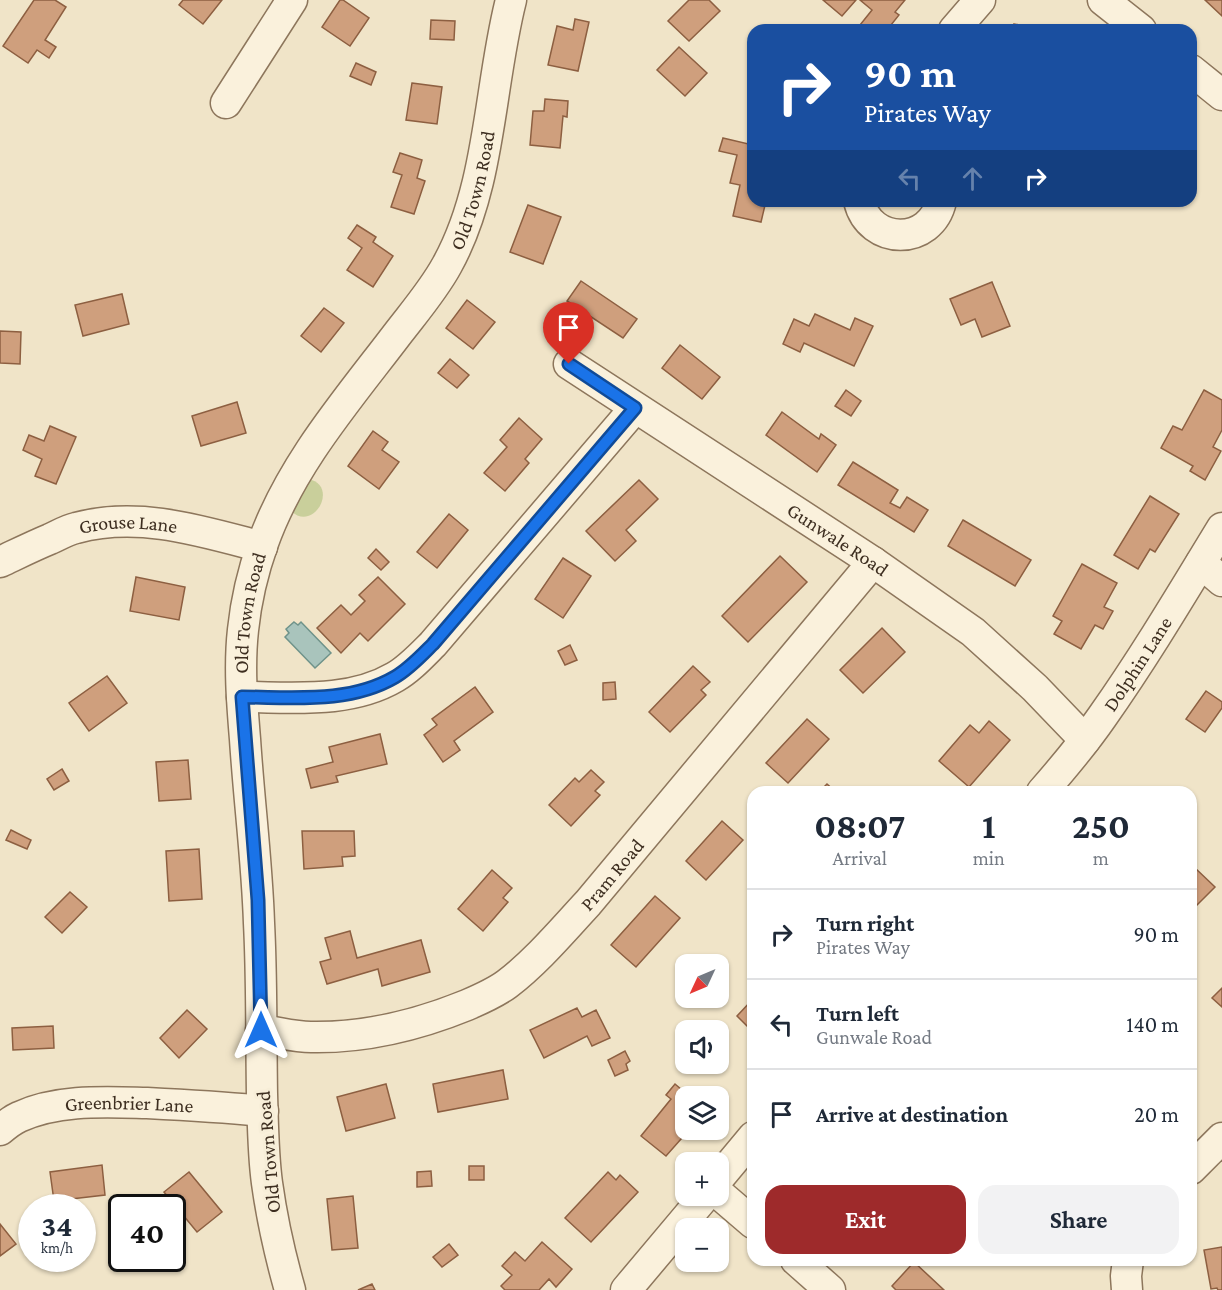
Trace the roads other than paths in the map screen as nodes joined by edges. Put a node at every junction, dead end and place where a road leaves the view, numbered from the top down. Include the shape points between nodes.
1 (292, 0) edge
2 (512, 0) edge
3 (980, 0) edge
4 (1103, 0) edge
5 (959, 24) edge
6 (1133, 24) edge
7 (1197, 75) edge
8 (1222, 95) edge
9 (226, 103) dead end
10 (862, 207) edge
11 (939, 207) edge
12 (569, 364) dead end
13 (635, 408) junction
14 (1222, 528) edge
15 (262, 547) junction
16 (0, 562) edge
17 (873, 562) junction
18 (1211, 572) edge
19 (242, 697) junction
20 (1085, 740) junction
21 (1047, 786) edge
22 (261, 1030) junction
23 (262, 1111) junction
24 (0, 1130) edge
25 (1222, 1138) edge
26 (747, 1144) edge
27 (1197, 1163) edge
28 (729, 1166) edge
29 (729, 1202) edge
30 (697, 1206) edge
31 (747, 1218) edge
32 (803, 1266) edge
33 (1127, 1266) edge
34 (290, 1290) edge
35 (626, 1290) edge
36 (830, 1290) edge
37 (1127, 1290) edge

1 - 9 street
2 - 15 street, Old Town Road via 474,195 455,248 435,284 315,444 274,516
3 - 5 street
4 - 6 street
7 - 8 street
10 - 11 street via 875,226 900,235 925,227
12 - 13 street, Gunwale Road
13 - 17 street, Gunwale Road
13 - 19 street via 433,644 395,677 333,697
14 - 18 street, Dolphin Lane
15 - 16 street, Grouse Lane via 184,526 114,522 74,529
15 - 19 street, Old Town Road via 245,610
17 - 20 street, Gunwale Road via 973,632
17 - 22 street, Pram Road via 588,903 506,985 447,1013 367,1034 310,1037
18 - 20 street, Dolphin Lane via 1138,663
19 - 22 street, Old Town Road via 258,900
20 - 21 street, Dolphin Lane
22 - 23 street, Old Town Road
23 - 24 street, Greenbrier Lane via 202,1105 71,1104 36,1111
23 - 34 street, Old Town Road via 273,1220
25 - 27 street
26 - 28 street
29 - 31 street
30 - 35 street
32 - 36 street
33 - 37 street

